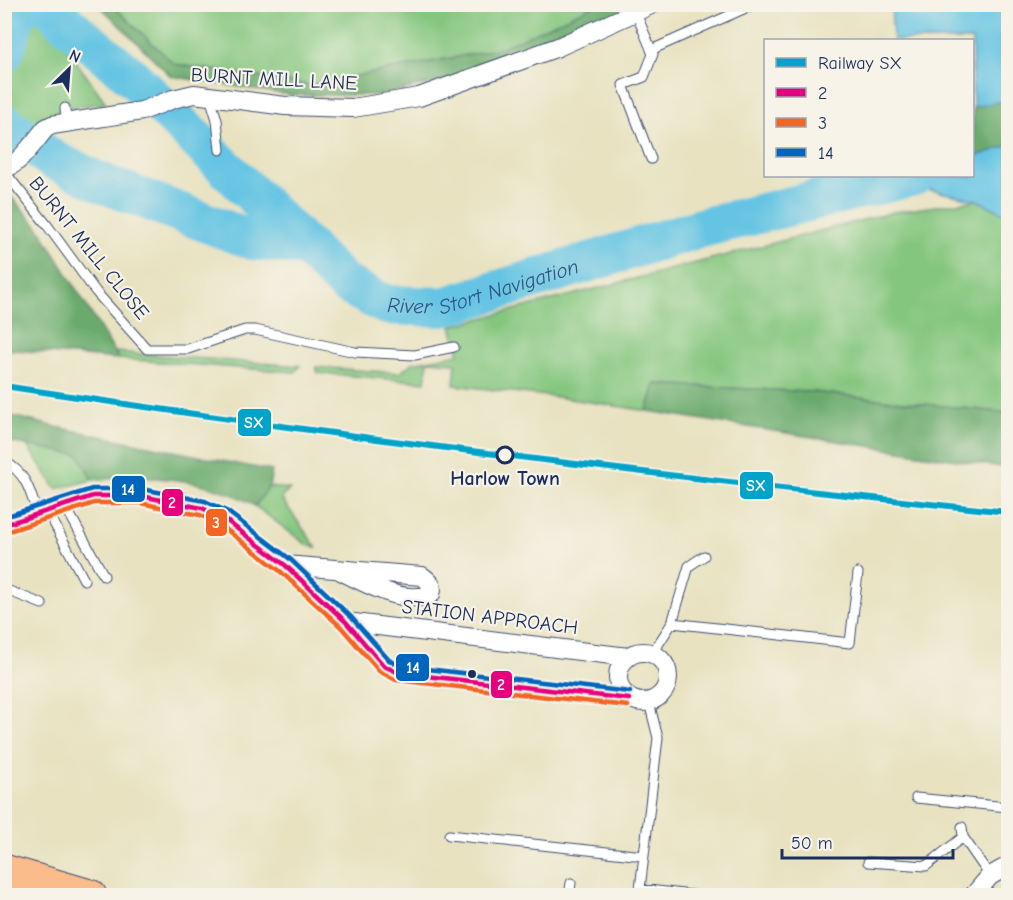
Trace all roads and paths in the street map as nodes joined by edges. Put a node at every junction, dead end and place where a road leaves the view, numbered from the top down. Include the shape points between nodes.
1 (653, 4) edge
2 (755, 4) edge
3 (636, 14) junction
4 (651, 50) junction
5 (202, 95) junction
6 (220, 150) dead end
7 (651, 159) dead end
8 (9, 166) edge
9 (454, 347) dead end
10 (4, 461) edge
11 (49, 509) junction
12 (4, 525) edge
13 (704, 556) dead end
14 (285, 565) junction
15 (339, 570) dead end
16 (858, 573) dead end
17 (104, 576) dead end
18 (84, 580) dead end
19 (4, 589) edge
20 (42, 604) dead end
21 (346, 622) junction
22 (672, 622) junction
23 (652, 654) junction
24 (627, 657) junction
25 (629, 699) junction
26 (649, 702) junction
27 (916, 798) dead end
28 (1008, 807) edge
29 (449, 835) dead end
30 (644, 856) junction
31 (868, 862) dead end
32 (1008, 867) edge
33 (4, 871) edge
34 (990, 876) junction
35 (571, 884) dead end
36 (90, 896) edge
37 (569, 896) edge
38 (700, 896) edge
39 (973, 896) edge

1 - 3 street, BURNT MILL LANE
2 - 4 lane
3 - 4 lane
3 - 5 street, BURNT MILL LANE via 419,97 353,108 285,106
4 - 7 lane via 644,77 623,85
5 - 6 lane via 217,120
5 - 8 street, BURNT MILL LANE via 172,99 142,111 65,115 46,128
8 - 9 lane, BURNT MILL CLOSE via 8,176 96,292 147,349 188,349 245,330 354,352 415,355
10 - 11 lane via 16,467
11 - 12 street
11 - 14 street via 107,495 141,496 202,508 224,518
11 - 17 lane
11 - 18 lane
13 - 22 lane via 688,566
14 - 15 street
14 - 21 street
16 - 22 lane via 850,643
19 - 20 lane
21 - 24 street, STATION APPROACH
21 - 25 street via 384,666 399,673
22 - 23 lane
23 - 24 street, STATION APPROACH via 635,653
23 - 26 street via 664,664 668,679 662,693
24 - 25 street via 618,678
25 - 26 street
26 - 30 lane via 658,738
27 - 28 lane
29 - 30 lane
30 - 38 lane via 640,889
31 - 34 lane via 926,866 962,832
32 - 34 street
33 - 36 highway
34 - 39 street
35 - 37 lane

